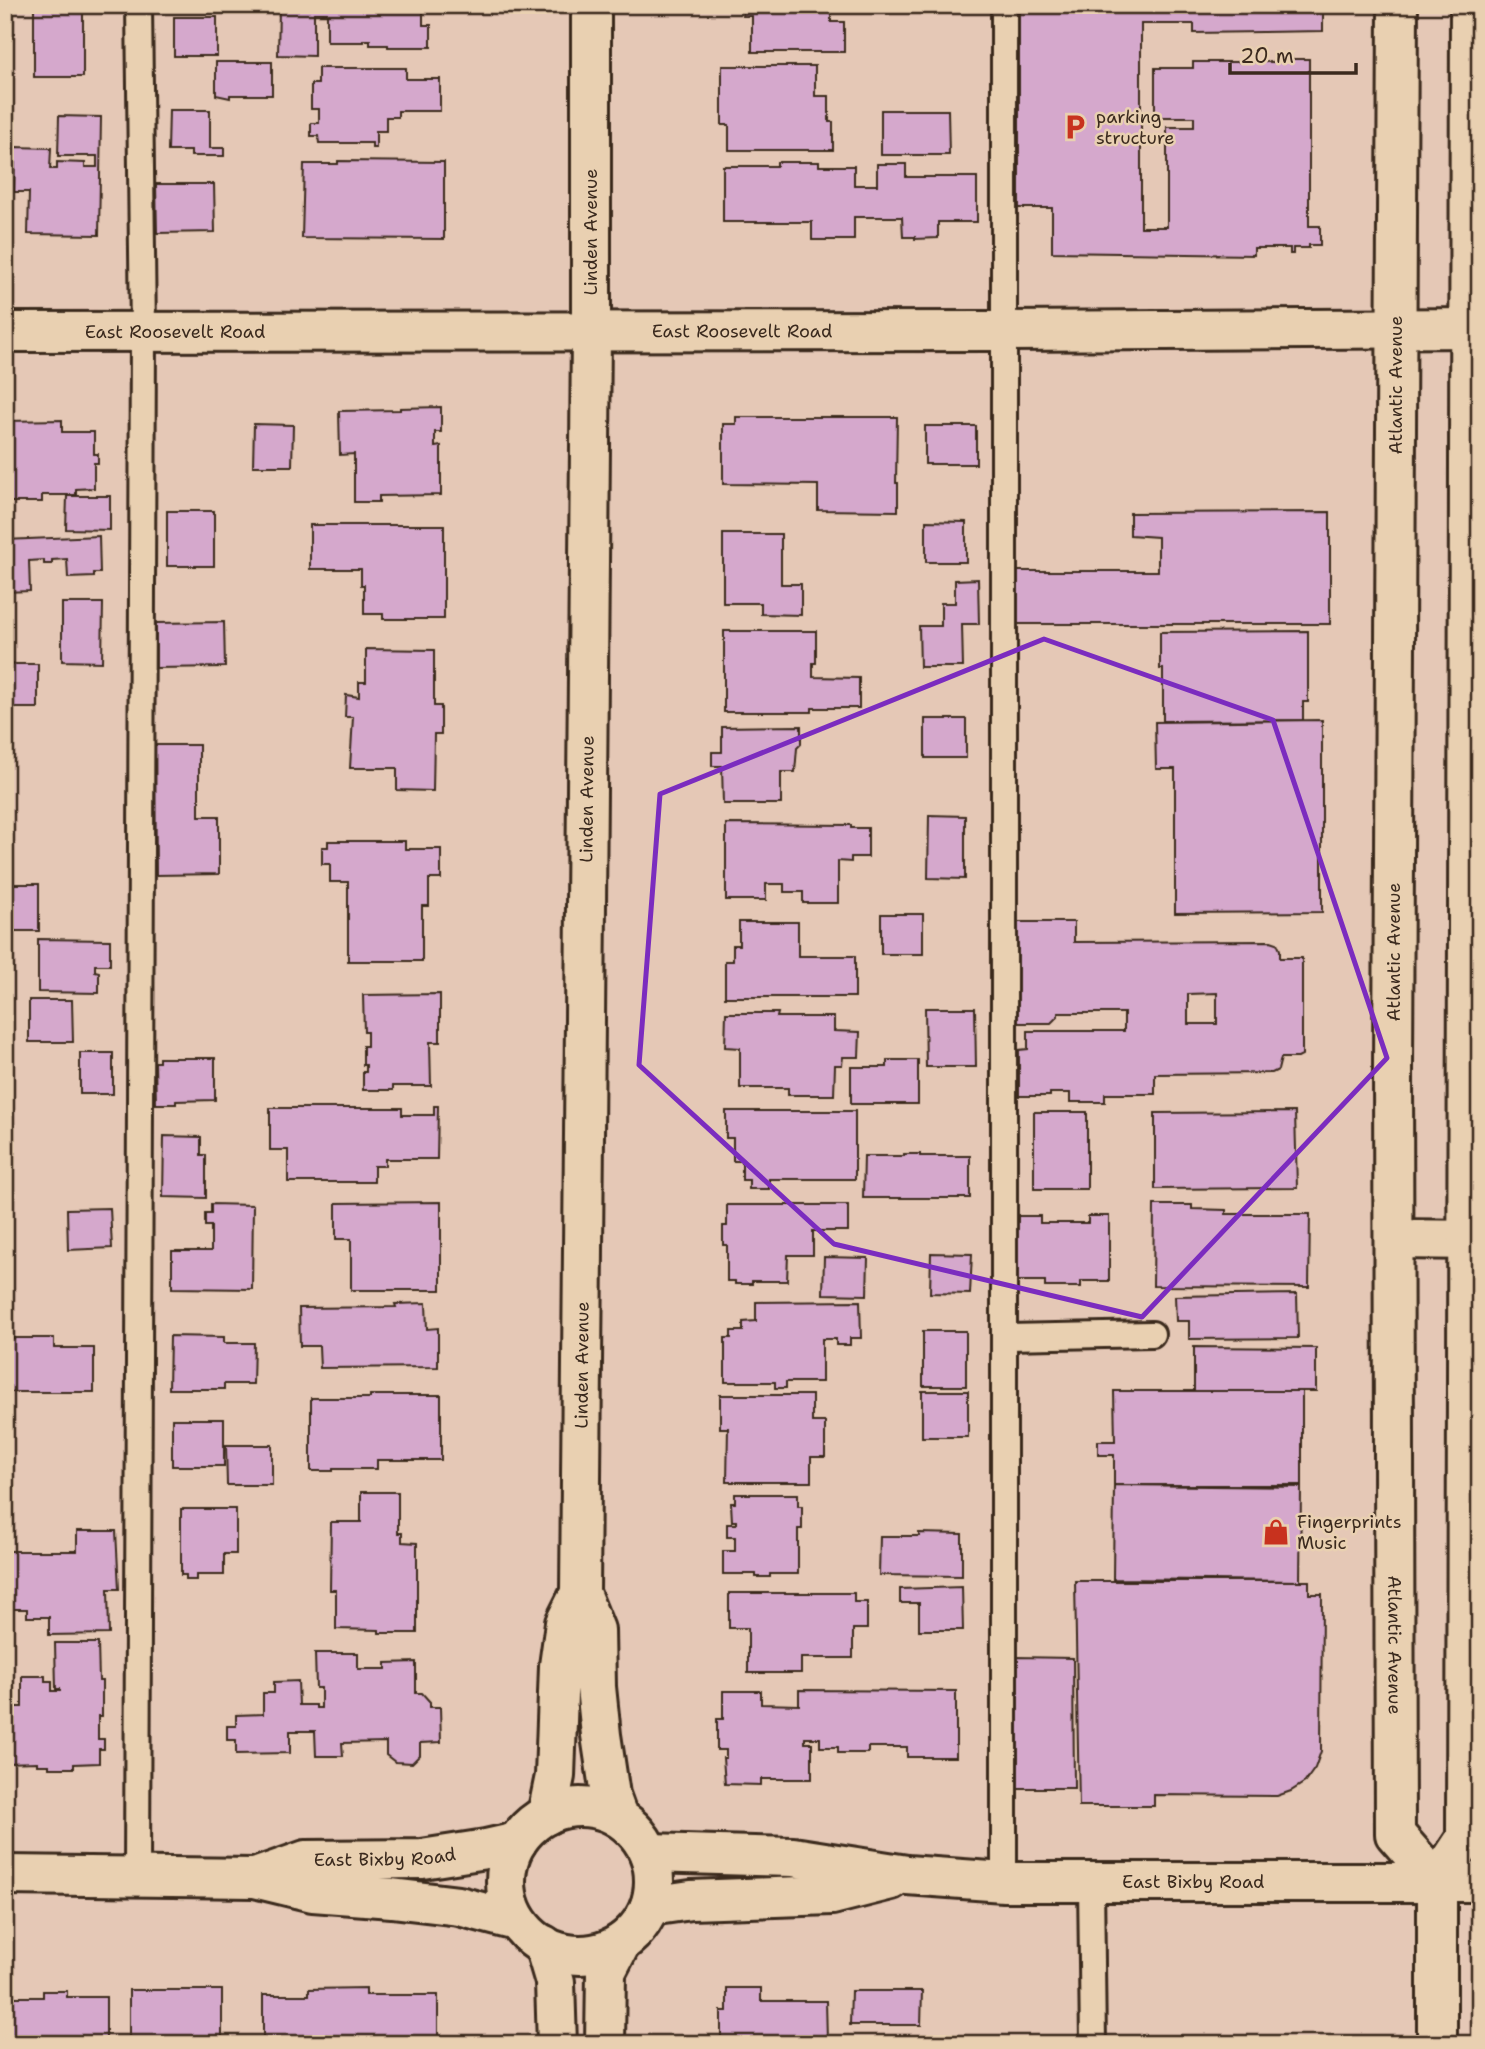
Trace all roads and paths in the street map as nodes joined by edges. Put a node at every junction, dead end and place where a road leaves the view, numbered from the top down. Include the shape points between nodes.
1 (139, 5) edge
2 (591, 5) edge
3 (1004, 5) edge
4 (1398, 5) edge
5 (1470, 5) edge
6 (1475, 208) edge
7 (1396, 327) junction
8 (1475, 328) edge
9 (1004, 331) junction
10 (5, 332) edge
11 (143, 332) junction
12 (591, 332) junction
13 (1475, 616) edge
14 (1394, 1239) junction
15 (1473, 1240) edge
16 (1152, 1334) dead end
17 (1005, 1337) junction
18 (1473, 1342) edge
19 (1473, 1551) edge
20 (580, 1593) junction
21 (547, 1815) junction
22 (618, 1817) junction
23 (517, 1842) junction
24 (649, 1853) junction
25 (5, 1875) edge
26 (137, 1875) junction
27 (907, 1875) junction
28 (255, 1878) junction
29 (1004, 1882) junction
30 (1091, 1882) junction
31 (1437, 1882) junction
32 (1480, 1882) edge
33 (650, 1906) junction
34 (530, 1933) junction
35 (621, 1943) junction
36 (557, 2044) edge
37 (605, 2044) edge
38 (1093, 2044) edge
39 (1437, 2044) edge

1 - 11 lane
2 - 12 street, Linden Avenue
3 - 9 lane
4 - 7 street, Atlantic Avenue
5 - 6 street
6 - 8 street
7 - 8 street, East Roosevelt Road
7 - 9 street, East Roosevelt Road
7 - 14 street, Atlantic Avenue
8 - 13 street
9 - 12 street, East Roosevelt Road
9 - 17 lane
10 - 11 street, East Roosevelt Road
11 - 12 street, East Roosevelt Road
11 - 26 lane
12 - 20 street, Linden Avenue
13 - 15 street
14 - 15 street
14 - 31 street, Atlantic Avenue via 1395,1834
15 - 18 street
16 - 17 lane
17 - 29 lane
18 - 19 street
19 - 31 street via 1466,1838
20 - 21 street via 565,1623 555,1776
20 - 22 street via 595,1630 601,1735
21 - 22 street via 574,1807
21 - 23 street
22 - 24 street via 636,1832
23 - 28 street, East Bixby Road via 422,1859 306,1860
23 - 34 street via 505,1875 507,1899
24 - 27 street, East Bixby Road via 793,1857
24 - 33 street via 654,1883
25 - 26 street, East Bixby Road
26 - 28 street, East Bixby Road
27 - 29 street, East Bixby Road
27 - 33 street, East Bixby Road via 832,1895 691,1900
28 - 34 street, East Bixby Road via 313,1892 459,1906
29 - 30 street, East Bixby Road
30 - 31 street, East Bixby Road
30 - 38 lane
31 - 32 street, East Bixby Road
31 - 39 street
33 - 35 street via 638,1927
34 - 35 street via 552,1951 575,1954 600,1953
34 - 36 street via 555,1982
35 - 37 street via 607,1972

